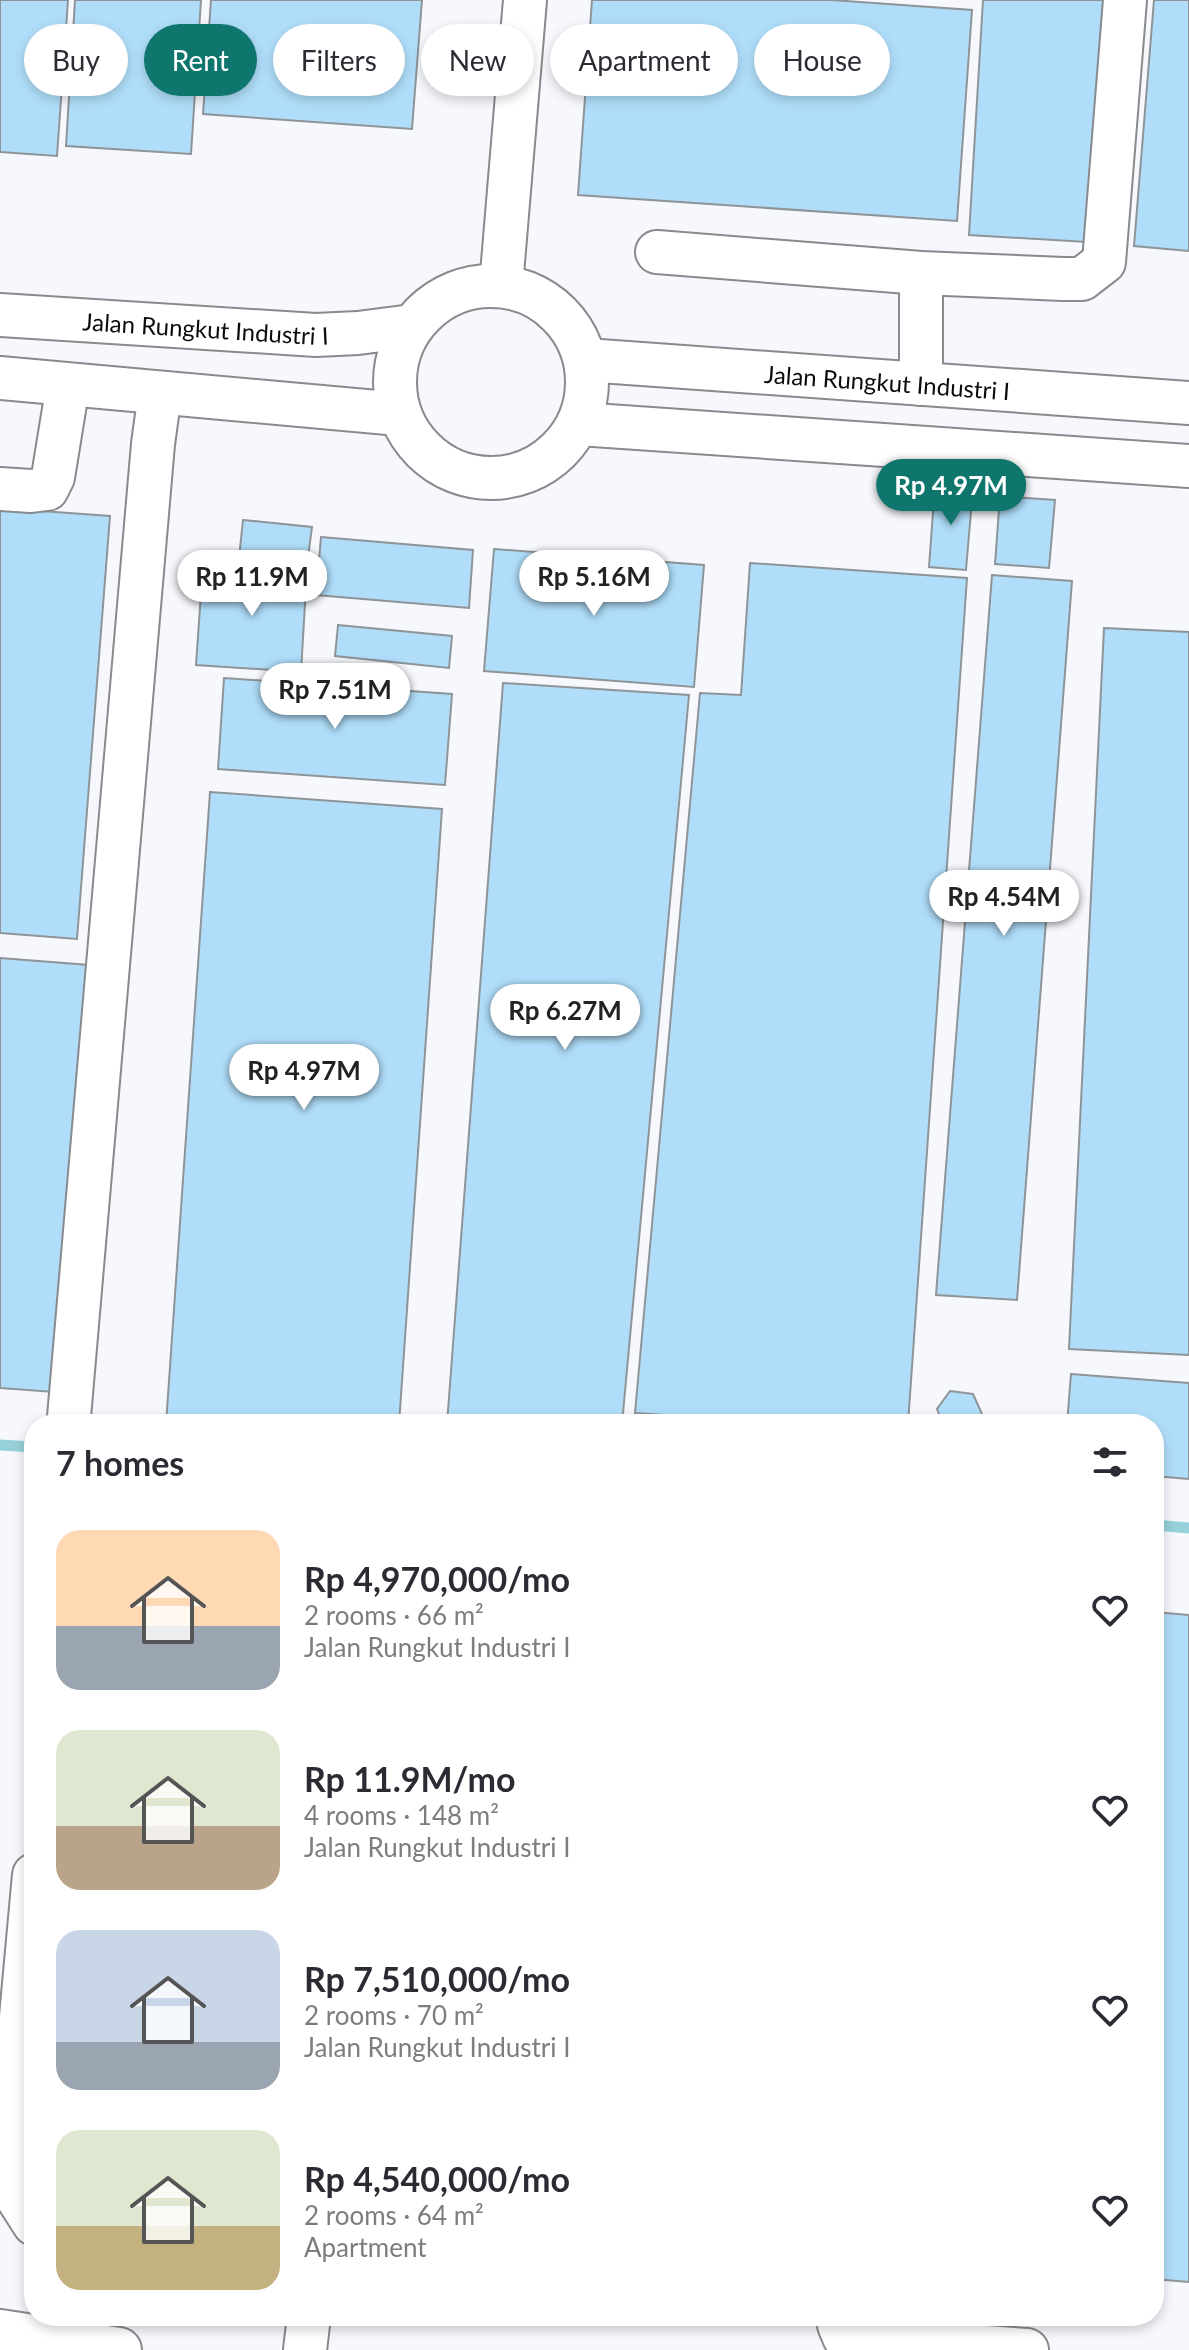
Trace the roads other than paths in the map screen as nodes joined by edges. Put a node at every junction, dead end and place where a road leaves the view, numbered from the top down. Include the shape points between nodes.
1 (525, 0) edge
2 (1125, 0) edge
3 (657, 252) dead end
4 (921, 273) junction
5 (501, 286) junction
6 (0, 315) edge
7 (412, 326) junction
8 (586, 360) junction
9 (0, 378) edge
10 (921, 384) junction
11 (68, 385) junction
12 (160, 393) junction
13 (1189, 403) edge
14 (399, 414) junction
15 (579, 424) junction
16 (1189, 466) edge
17 (0, 489) edge
18 (69, 1414) edge
19 (24, 1984) edge
20 (24, 2208) edge
21 (308, 2326) edge
22 (839, 2326) edge
23 (22, 2328) edge
24 (119, 2350) edge
25 (305, 2350) edge
26 (1027, 2350) edge

1 - 5 street
2 - 4 street via 1104,262 1082,279
3 - 4 street
4 - 10 street
5 - 7 street via 467,288 436,302
5 - 8 street via 530,293 556,310 575,332
6 - 7 street, Jalan Rungkut Industri I via 316,335
7 - 14 street via 397,354 393,385
8 - 10 street, Jalan Rungkut Industri I
8 - 15 street via 588,393
9 - 11 street
10 - 13 street, Jalan Rungkut Industri I
11 - 12 street
11 - 17 street via 47,489
12 - 14 street
12 - 18 street
14 - 15 street via 419,447 449,470 486,479 523,474 556,454
15 - 16 street
19 - 20 street via 6,2180
21 - 25 street
22 - 26 street via 844,2337
23 - 24 main road

